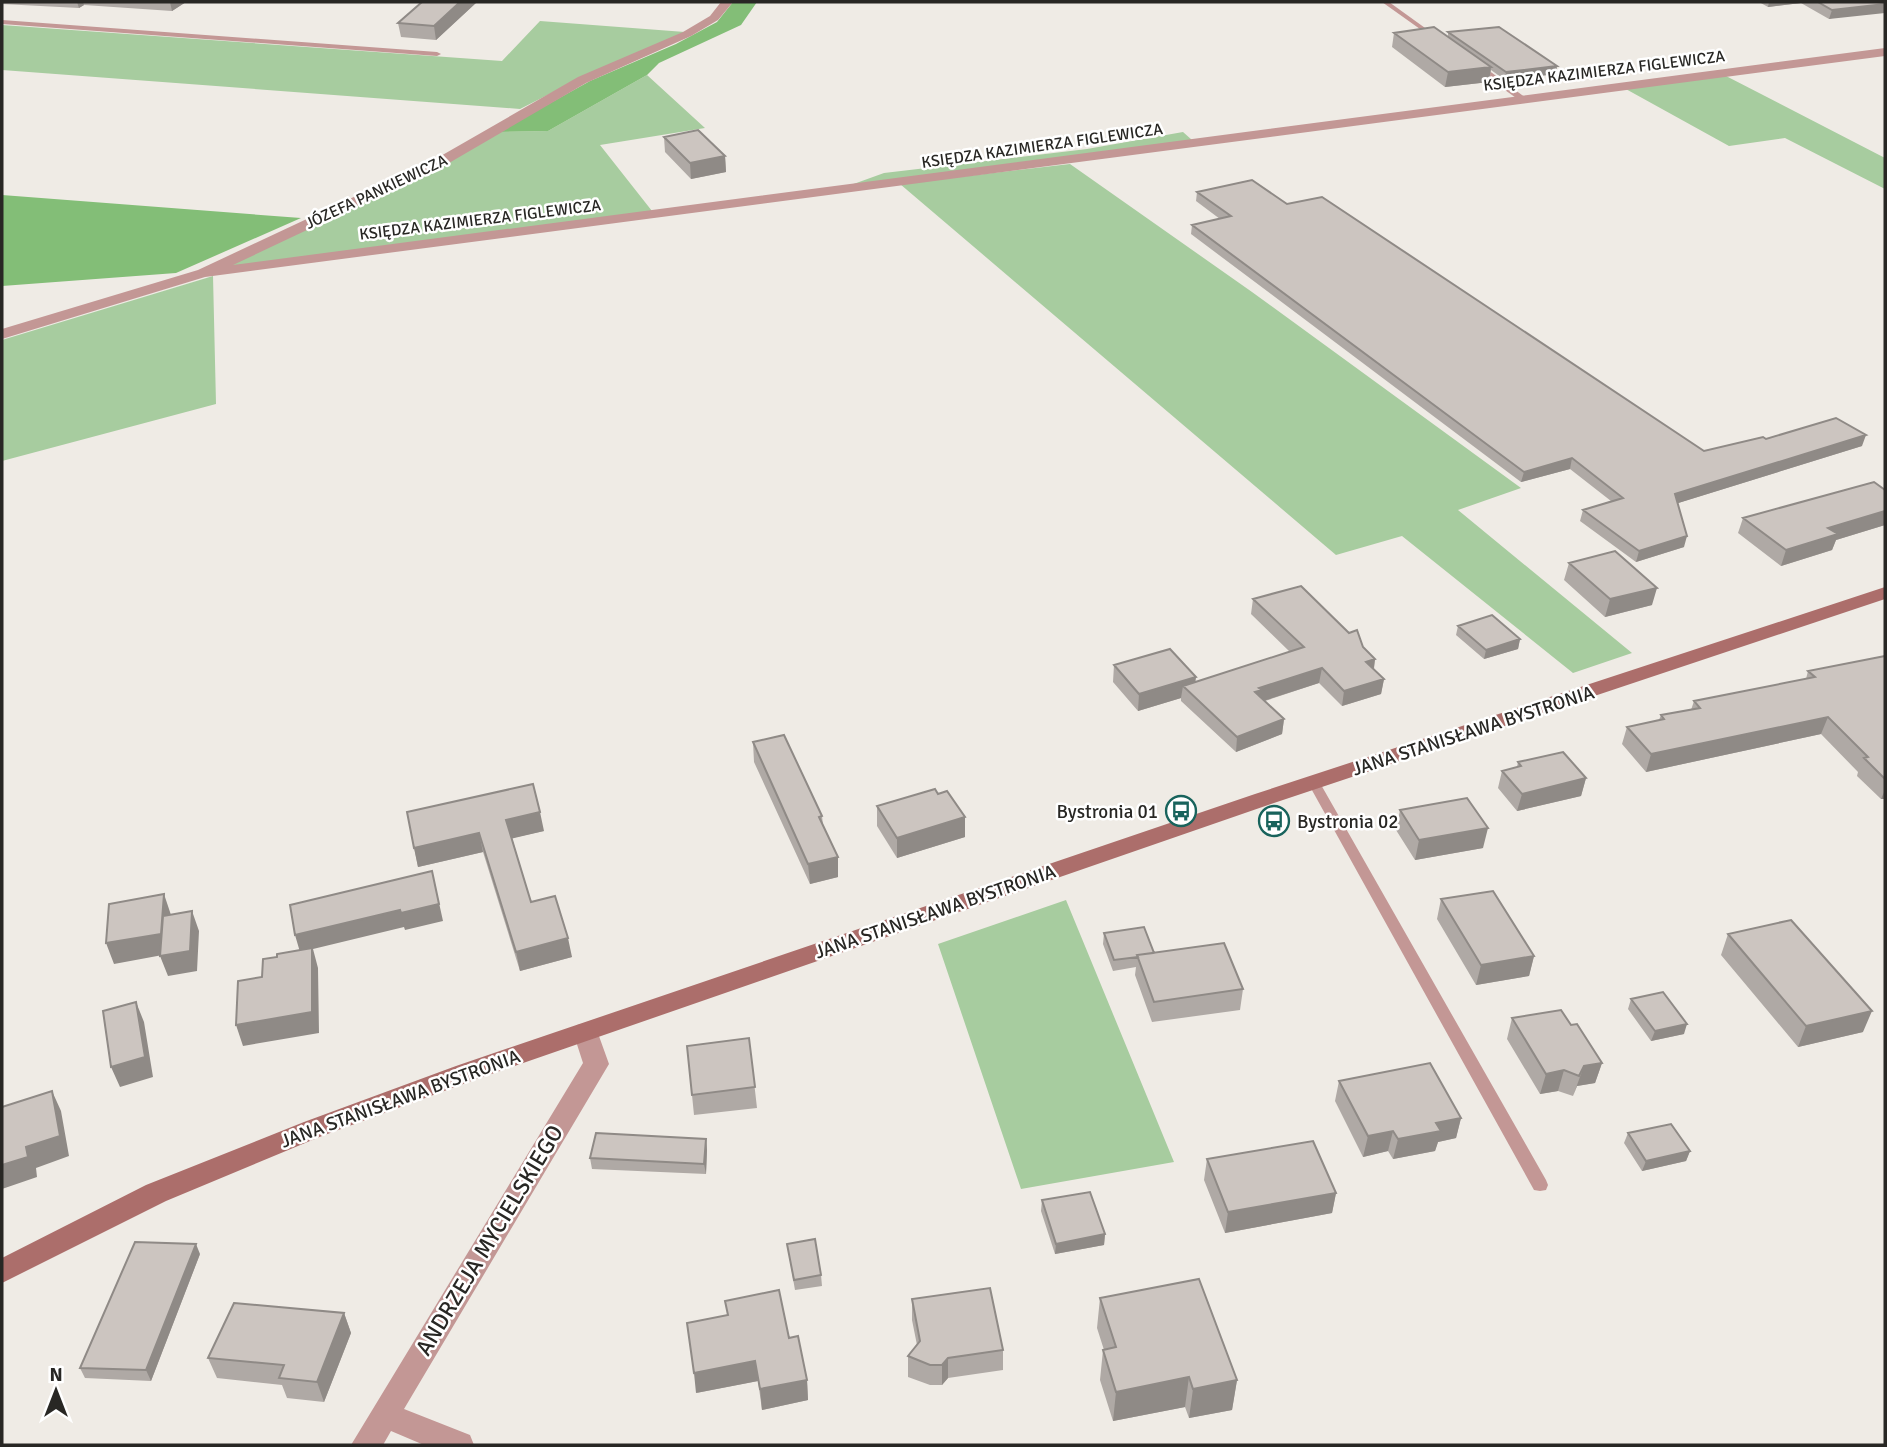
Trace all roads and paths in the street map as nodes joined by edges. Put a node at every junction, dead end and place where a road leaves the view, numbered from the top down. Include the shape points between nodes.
1 (727, 2) edge
2 (1385, 2) edge
3 (2, 22) edge
4 (1442, 42) edge
5 (1885, 52) edge
6 (437, 54) dead end
7 (1465, 58) edge
8 (1522, 98) junction
9 (202, 272) junction
10 (2, 334) edge
11 (1885, 593) edge
12 (1314, 782) junction
13 (586, 1032) junction
14 (1540, 1185) dead end
15 (2, 1271) edge
16 (385, 1415) junction
17 (366, 1445) edge
18 (459, 1445) edge

1 - 9 street, JÓZEFA PANKIEWICZA via 715,18 687,34 582,80 444,160
2 - 4 lane
3 - 6 lane
5 - 8 street, KSIĘDZA KAZIMIERZA FIGLEWICZA
7 - 8 lane
8 - 9 street, KSIĘDZA KAZIMIERZA FIGLEWICZA
9 - 10 street, JÓZEFA PANKIEWICZA
11 - 12 street, JANA STANISŁAWA BYSTRONIA
12 - 13 street, JANA STANISŁAWA BYSTRONIA
12 - 14 lane
13 - 15 street, JANA STANISŁAWA BYSTRONIA via 288,1139 156,1193
13 - 16 street, ANDRZEJA MYCIELSKIEGO via 596,1064
16 - 17 street, ANDRZEJA MYCIELSKIEGO
16 - 18 street

